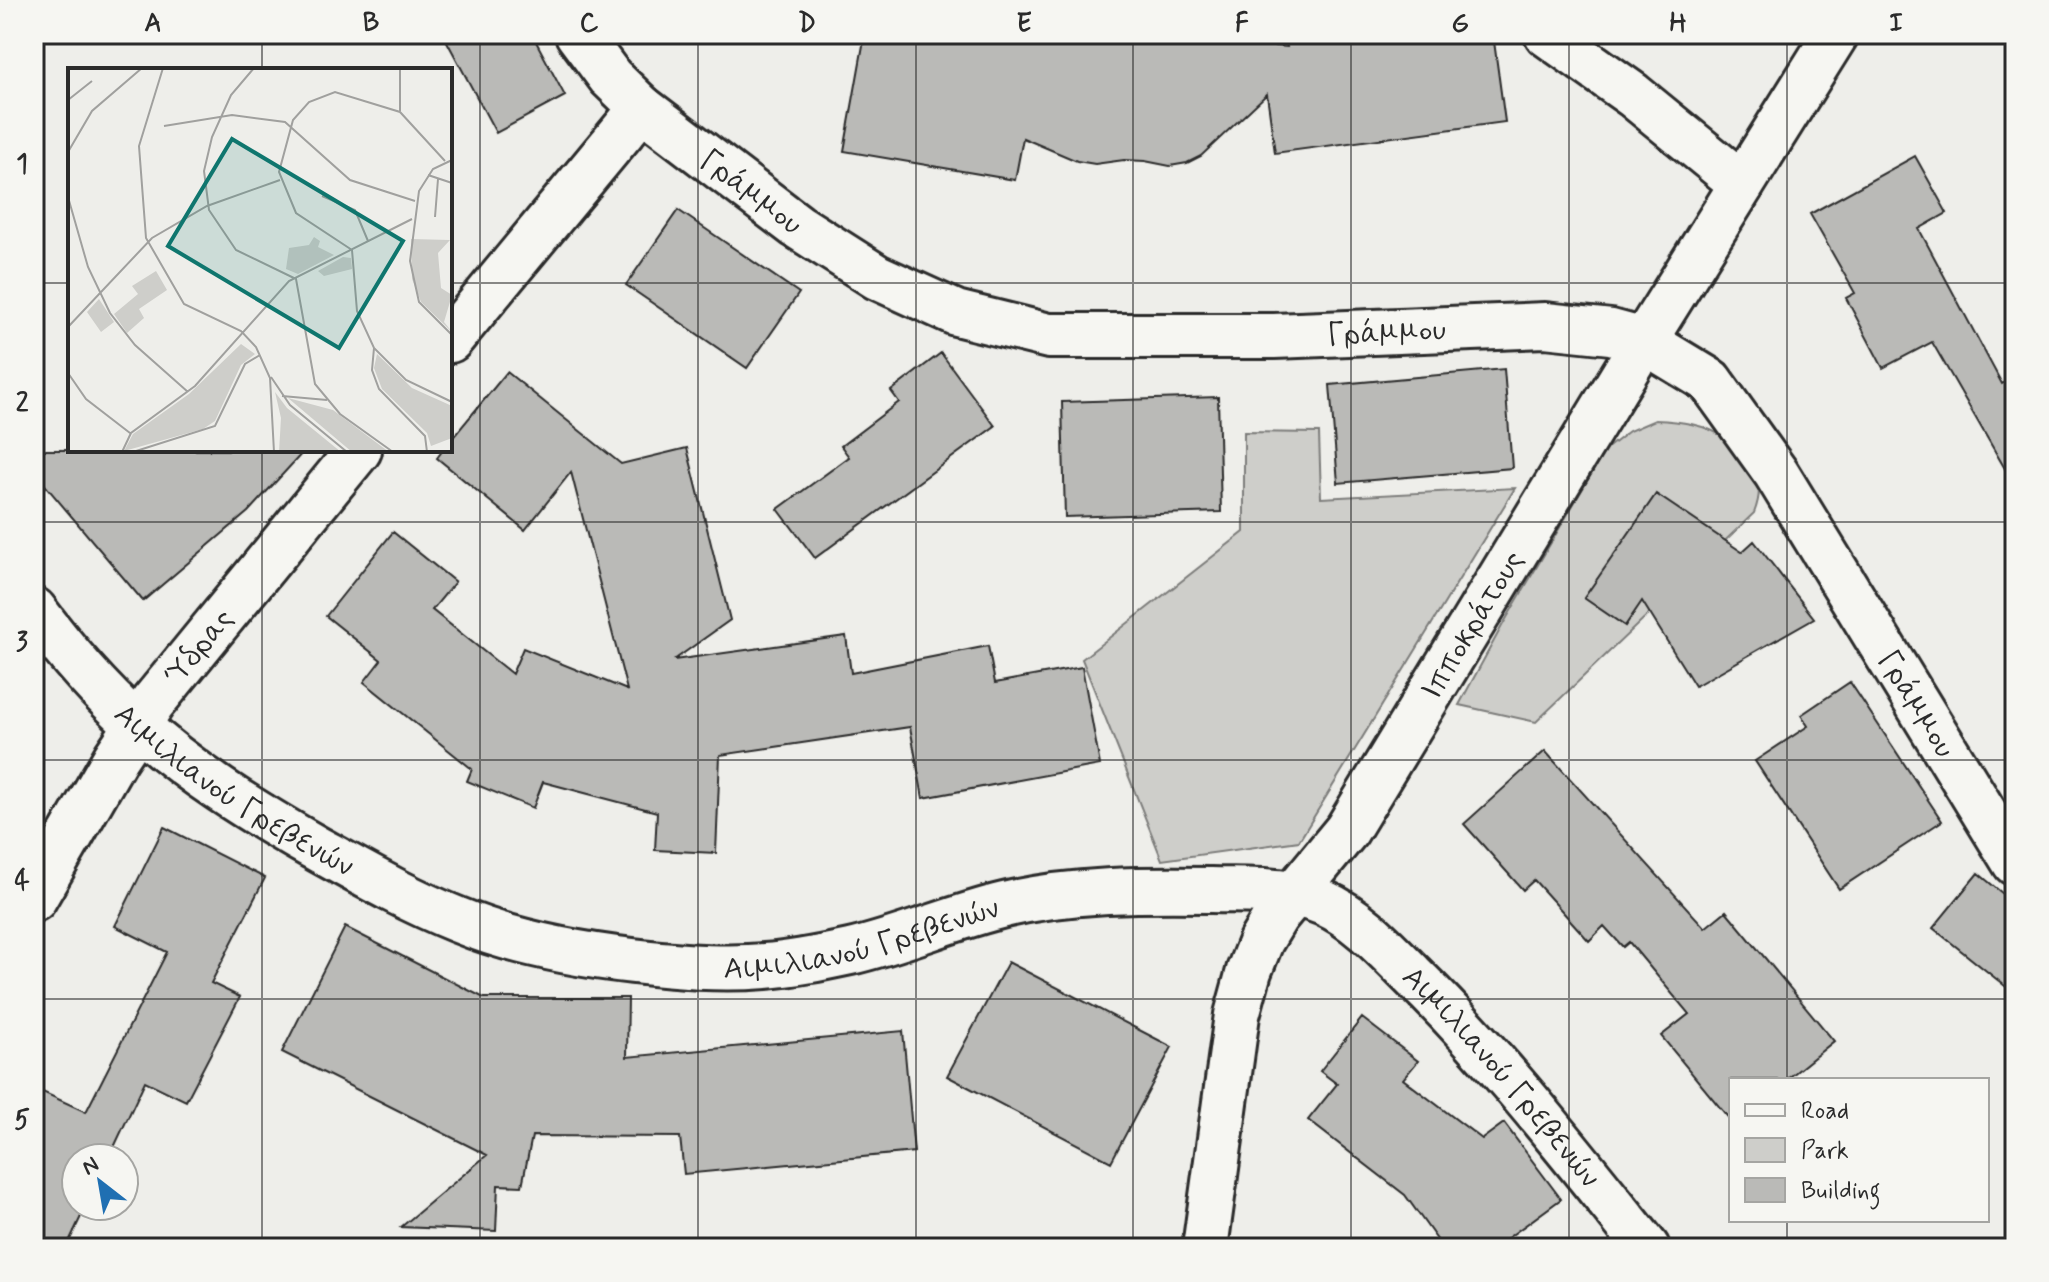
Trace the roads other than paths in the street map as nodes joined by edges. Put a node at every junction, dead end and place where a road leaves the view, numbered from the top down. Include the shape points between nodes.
1 (578, 34) edge
2 (1547, 34) edge
3 (1836, 34) edge
4 (642, 108) junction
5 (1742, 184) junction
6 (452, 338) edge
7 (1644, 341) junction
8 (357, 452) edge
9 (34, 610) edge
10 (137, 725) junction
11 (2015, 863) edge
12 (1293, 894) junction
13 (34, 899) edge
14 (1205, 1248) edge
15 (1647, 1248) edge

1 - 4 street, Γράμμου
2 - 5 street via 1633,95
3 - 5 street, Ιπποκράτους
4 - 6 street
4 - 7 street, Γράμμου via 797,226 877,277 956,313 1049,336 1274,336 1545,325
5 - 7 street, Ιπποκράτους
7 - 11 street, Γράμμου via 1710,381 1776,473
7 - 12 street, Ιπποκράτους via 1347,830
8 - 10 street, Ύδρας
9 - 10 street, Αιμιλιανού Γρεβενών via 93,682
10 - 12 street, Αιμιλιανού Γρεβενών via 235,799 388,888 461,922 569,953 676,966 764,966 854,951 1048,896 1172,890
10 - 13 street, Ύδρας
12 - 14 street, Ιπποκράτους via 1261,941 1237,1015
12 - 15 street, Αιμιλιανού Γρεβενών via 1347,917 1408,971 1487,1054

